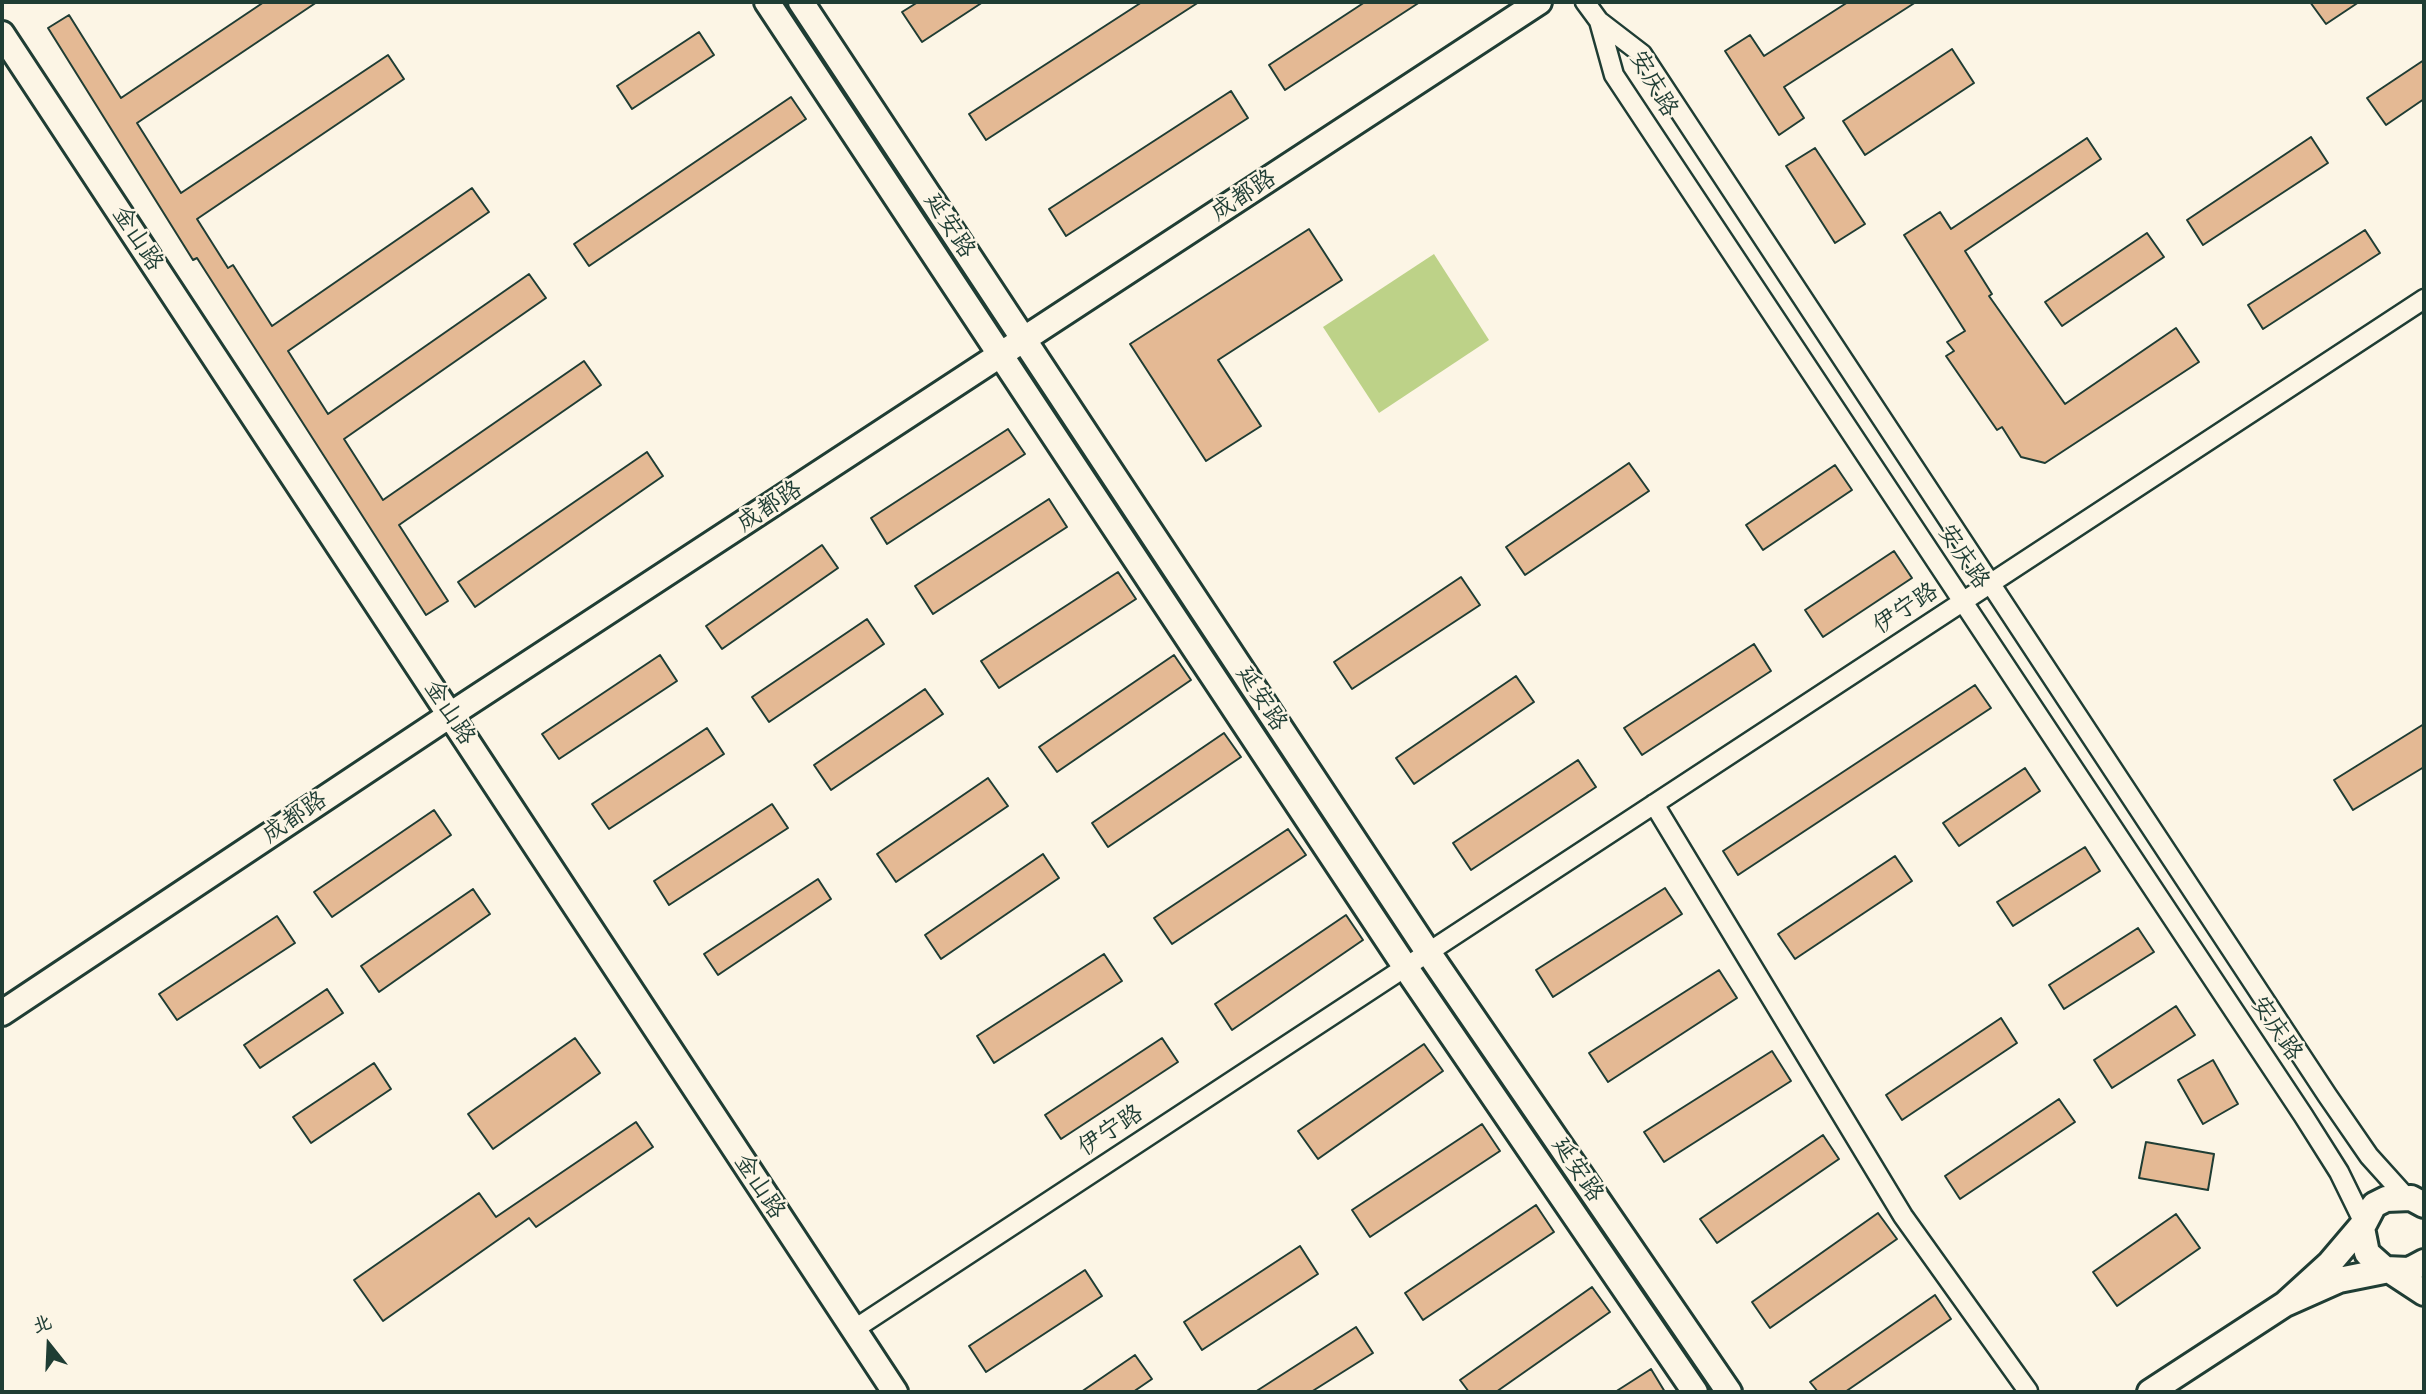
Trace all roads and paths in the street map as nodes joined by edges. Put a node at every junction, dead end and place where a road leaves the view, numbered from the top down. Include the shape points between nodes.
1 (767, 2) edge
2 (800, 2) edge
3 (1539, 2) edge
4 (1585, 2) edge
5 (1599, 21) junction
6 (2, 34) edge
7 (2424, 299) edge
8 (1025, 341) junction
9 (1002, 356) junction
10 (1992, 583) junction
11 (1963, 601) junction
12 (450, 715) junction
13 (1654, 804) junction
14 (1422, 957) junction
15 (1395, 974) dead end
16 (2, 1013) edge
17 (2418, 1198) edge
18 (2364, 1223) junction
19 (2424, 1262) edge
20 (2389, 1270) junction
21 (2424, 1293) edge
22 (2285, 1304) junction
23 (853, 1330) junction
24 (2028, 1391) edge
25 (895, 1392) edge
26 (1695, 1392) edge
27 (1729, 1392) edge
28 (2150, 1392) edge

1 - 9 street, 延安路
2 - 8 street, 延安路
3 - 8 street, 成都路
4 - 5 street
5 - 10 street, 安庆路 via 1642,54
5 - 11 street, 安庆路 via 1614,75
6 - 12 street, 金山路
7 - 10 street, 伊宁路
8 - 9 street, 成都路
8 - 14 street, 延安路
9 - 12 street, 成都路
9 - 26 street, 延安路 via 1406,968
10 - 11 street, 伊宁路
10 - 17 street, 安庆路 via 2327,1096 2369,1156
11 - 13 street, 伊宁路
11 - 18 street, 安庆路 via 2304,1115
12 - 16 street, 成都路
12 - 23 street, 金山路
13 - 14 street, 伊宁路
13 - 24 street via 1903,1216
14 - 27 street, 延安路
15 - 23 street, 伊宁路
17 - 18 street via 2386,1199 2374,1205
18 - 20 street via 2362,1241 2367,1253
18 - 22 street via 2330,1263
19 - 20 street via 2409,1270
20 - 21 street
20 - 22 street via 2339,1280
22 - 28 street
23 - 25 street, 金山路

